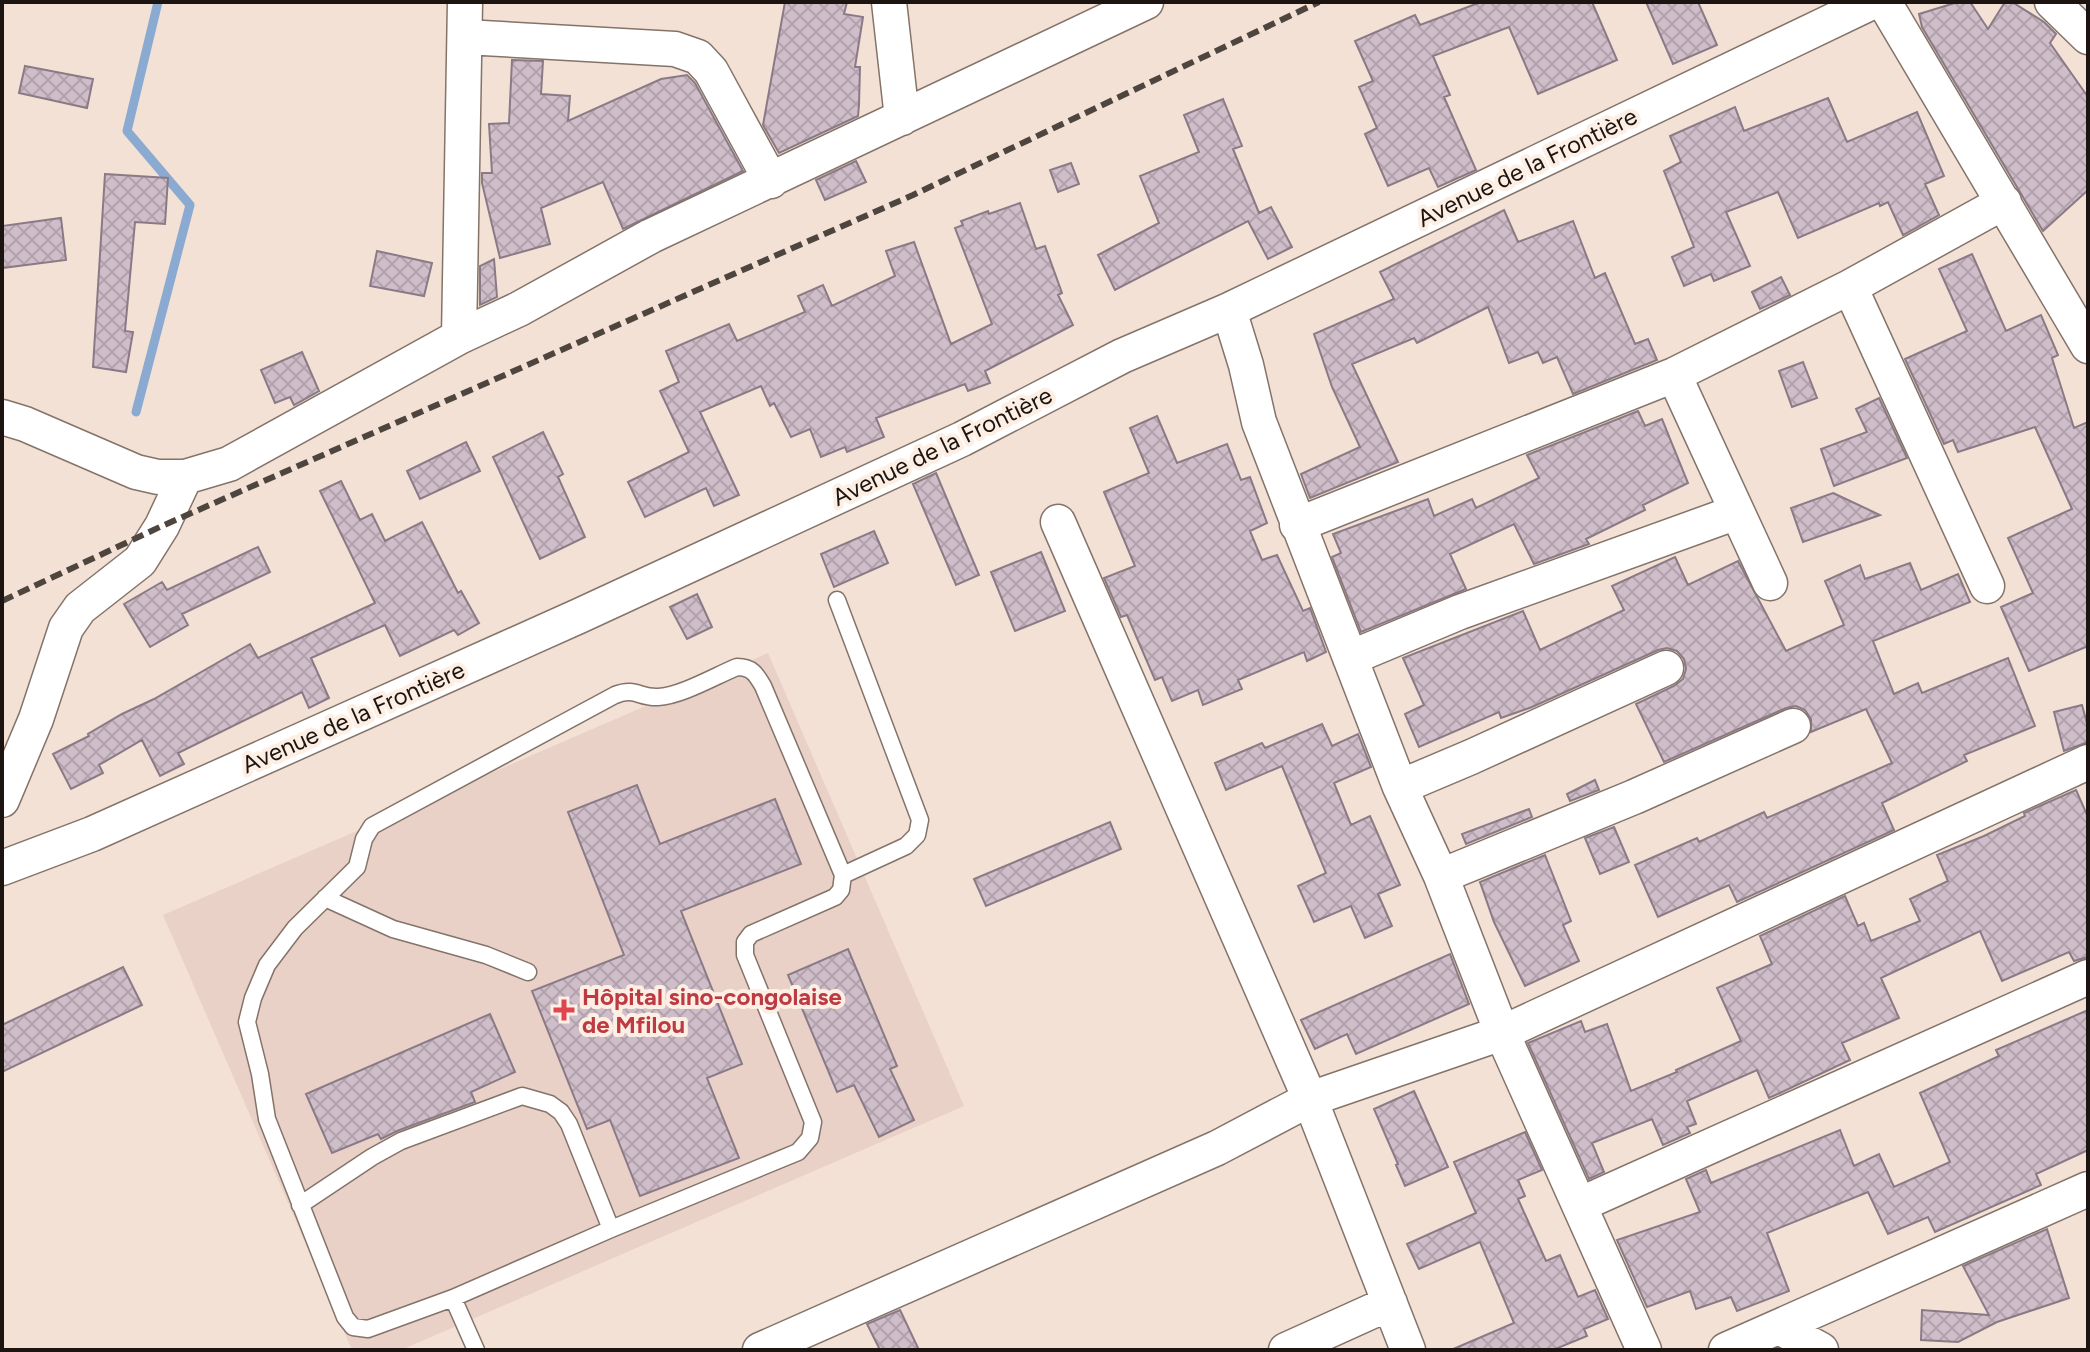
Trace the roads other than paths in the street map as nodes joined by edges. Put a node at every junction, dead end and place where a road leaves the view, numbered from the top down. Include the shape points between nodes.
1 (465, 2) edge
2 (1146, 2) edge
3 (1872, 2) edge
4 (1884, 2) edge
5 (2052, 2) edge
6 (893, 6) edge
7 (465, 37) junction
8 (2088, 37) edge
9 (902, 118) junction
10 (771, 181) junction
11 (2004, 202) junction
12 (1850, 287) junction
13 (1229, 310) junction
14 (459, 337) junction
15 (2088, 346) edge
16 (1674, 375) junction
17 (2, 417) edge
18 (185, 477) junction
19 (1737, 512) junction
20 (1058, 522) dead end
21 (1297, 525) junction
22 (1770, 583) dead end
23 (1987, 586) dead end
24 (837, 600) dead end
25 (1350, 658) junction
26 (1666, 668) dead end
27 (1793, 726) dead end
28 (2088, 762) edge
29 (1400, 787) junction
30 (2, 800) edge
31 (2, 868) edge
32 (843, 875) junction
33 (1441, 876) junction
34 (325, 898) junction
35 (528, 972) dead end
36 (2088, 977) edge
37 (1502, 1033) junction
38 (1310, 1099) junction
39 (2088, 1189) edge
40 (300, 1205) junction
41 (1579, 1205) junction
42 (611, 1229) junction
43 (453, 1298) junction
44 (1390, 1303) junction
45 (1781, 1328) junction
46 (476, 1350) edge
47 (760, 1350) edge
48 (1286, 1350) edge
49 (1408, 1350) edge
50 (1644, 1350) edge
51 (1726, 1350) edge
52 (1821, 1350) edge

1 - 7 street
2 - 9 street
3 - 13 street, Avenue de la Frontière
4 - 11 street
5 - 8 street
6 - 9 street
7 - 10 street via 675,49 698,57 711,71
7 - 14 street
9 - 10 street
10 - 14 street via 651,236
11 - 12 street
11 - 15 street
12 - 16 street
12 - 23 street
13 - 21 street via 1259,422
13 - 31 street, Avenue de la Frontière via 579,616 92,834
14 - 18 street via 229,464
16 - 19 street
16 - 21 street
17 - 18 street via 136,472
18 - 30 street via 140,561 80,608 66,628
19 - 22 street
19 - 25 street via 1460,612
20 - 38 street
21 - 25 street
24 - 32 lane via 920,820 917,835 906,846
25 - 29 street
26 - 29 street
27 - 33 street
28 - 37 street
29 - 33 street
32 - 34 lane via 763,686 754,671 737,667 670,695 628,690 615,695 372,826 357,867
32 - 42 lane via 835,897 751,934 745,942 755,984 813,1122 810,1138 798,1152
33 - 37 street
34 - 35 lane via 393,929
34 - 40 lane via 267,965 247,1022 267,1119
36 - 41 street
37 - 38 street
37 - 41 street
38 - 44 street
38 - 47 street via 1217,1148
39 - 45 street
40 - 42 lane via 401,1141 522,1096 561,1112
40 - 43 lane via 353,1327 368,1329
41 - 50 street
42 - 43 lane
43 - 46 lane
44 - 48 street
44 - 49 street
45 - 51 street
45 - 52 street

